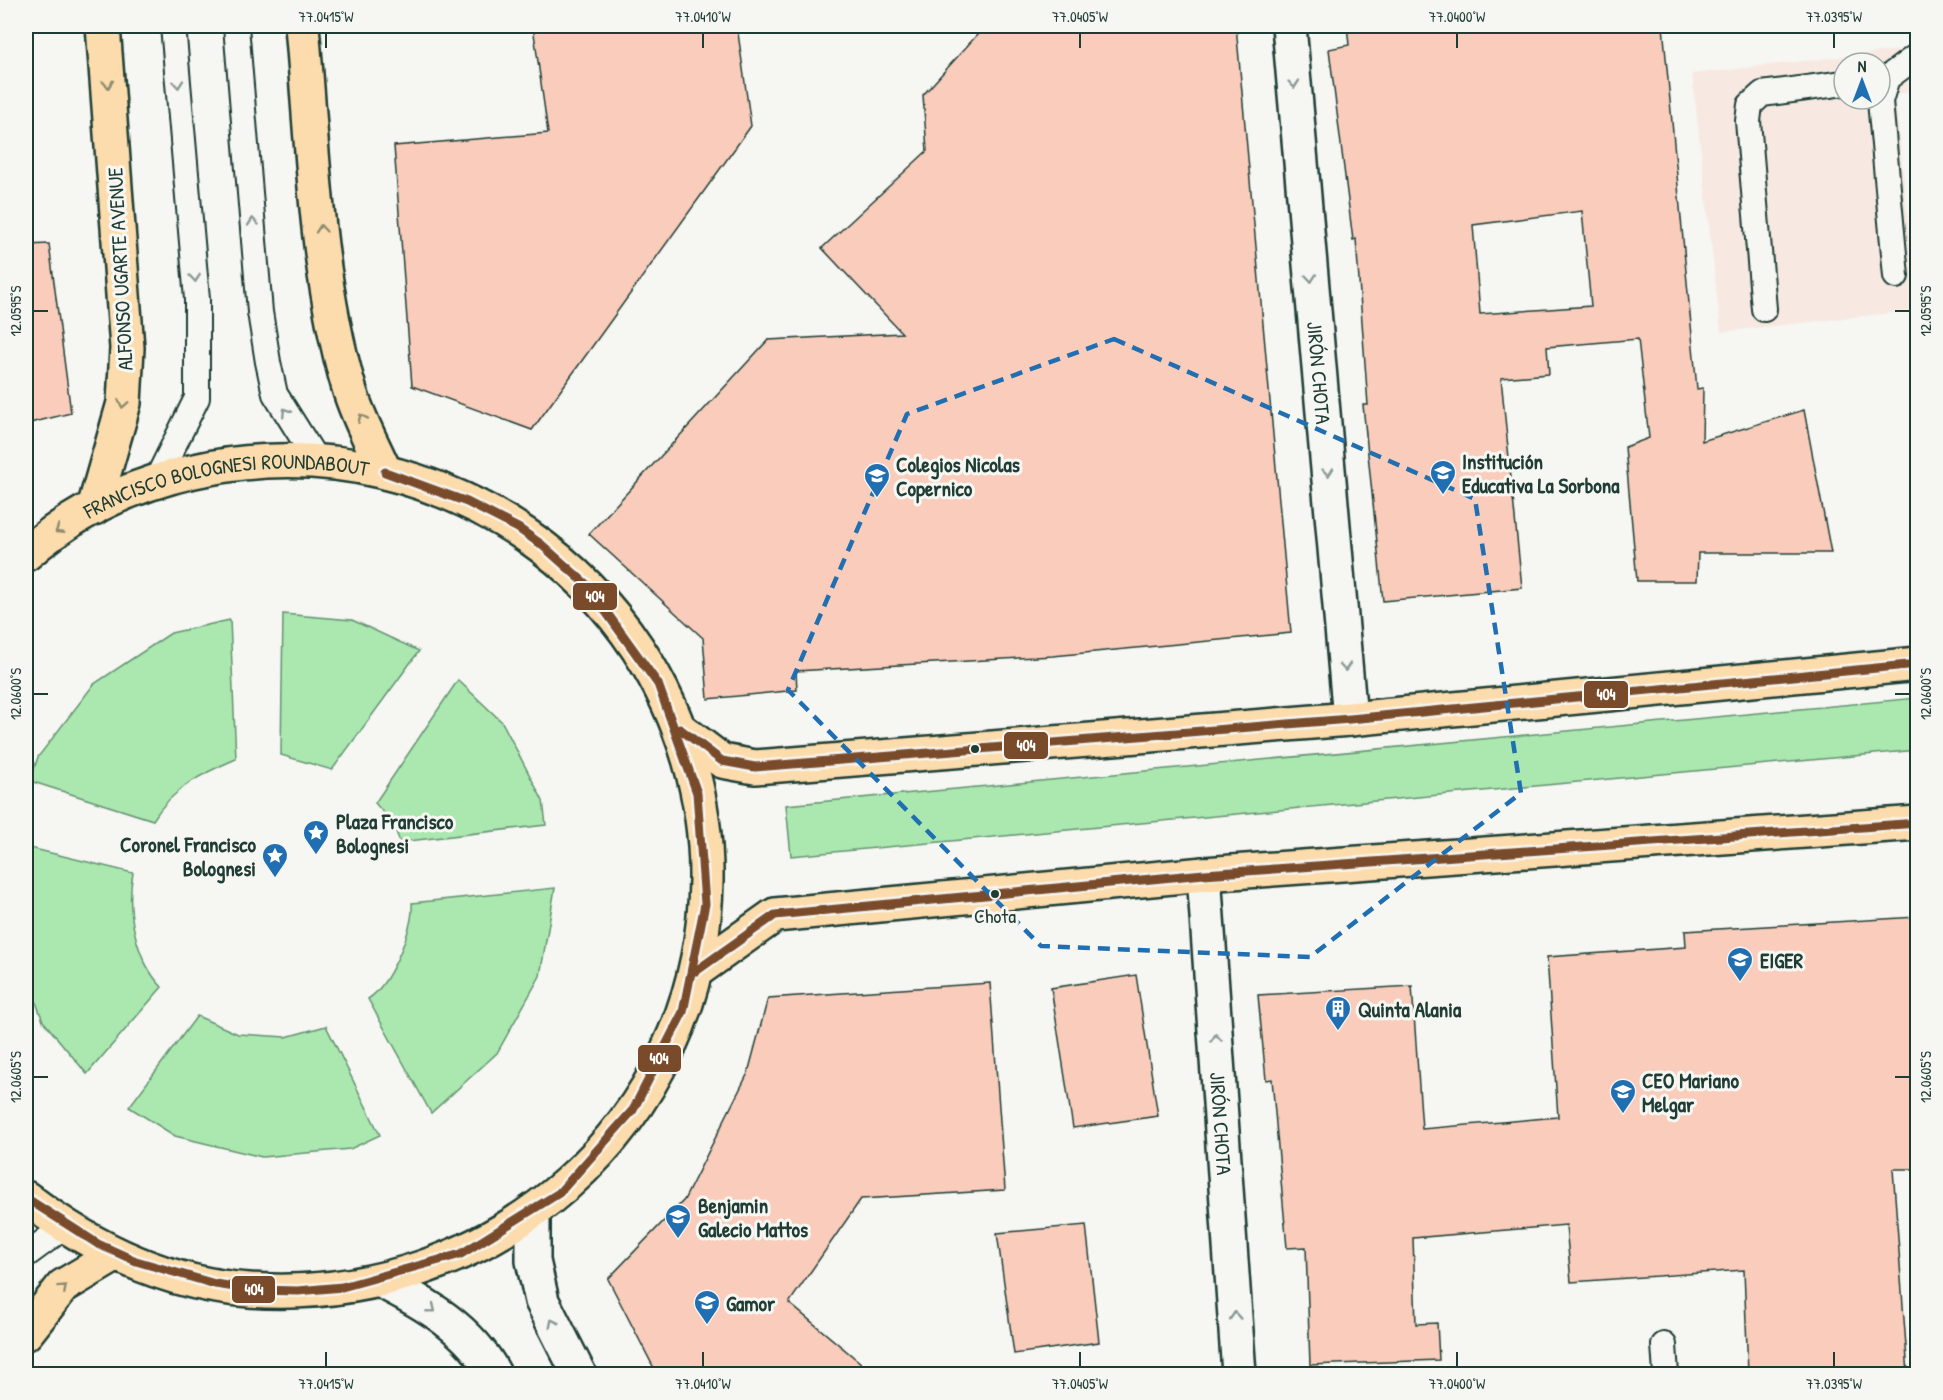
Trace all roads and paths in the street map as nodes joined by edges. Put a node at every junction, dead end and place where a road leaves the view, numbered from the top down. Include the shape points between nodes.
1 (103, 26) edge
2 (172, 26) edge
3 (236, 26) edge
4 (302, 26) edge
5 (1289, 26) edge
6 (1917, 55) edge
7 (1892, 72) edge
8 (1832, 85) edge
9 (1881, 111) edge
10 (1896, 276) dead end
11 (1764, 309) dead end
12 (317, 461) junction
13 (385, 472) junction
14 (156, 481) junction
15 (94, 508) junction
16 (26, 554) edge
17 (1917, 664) edge
18 (1350, 719) junction
19 (680, 729) junction
20 (1917, 823) edge
21 (1204, 874) junction
22 (696, 971) junction
23 (26, 1198) edge
24 (533, 1213) junction
25 (64, 1227) junction
26 (115, 1254) junction
27 (26, 1255) edge
28 (381, 1281) junction
29 (26, 1333) edge
30 (1664, 1345) dead end
31 (494, 1374) edge
32 (579, 1374) edge
33 (1239, 1374) edge
34 (1666, 1374) edge

1 -> 15 main road, ALFONSO UGARTE AVENUE via 127,348 124,403
2 -> 14 lane via 197,299 197,398
12 -> 3 lane via 275,394 268,362 260,312
13 -> 4 main road via 350,391 335,336 326,282
5 -> 18 street, JIRÓN CHOTA
6 - 7 lane
8 - 11 lane via 1762,94 1750,105 1748,121
9 - 10 lane
12 - 13 main road, FRANCISCO BOLOGNESI ROUNDABOUT
12 - 14 main road, FRANCISCO BOLOGNESI ROUNDABOUT via 209,467
13 - 19 main road, FRANCISCO BOLOGNESI ROUNDABOUT via 442,489 492,513 539,543 584,581 622,626 655,676
14 - 15 main road, FRANCISCO BOLOGNESI ROUNDABOUT
15 -> 16 main road, FRANCISCO BOLOGNESI ROUNDABOUT
17 - 18 main road
18 - 19 main road via 755,768 722,761
19 - 22 main road, FRANCISCO BOLOGNESI ROUNDABOUT via 697,788 706,849 705,911
20 - 21 main road
21 - 22 main road via 775,915
33 -> 21 street, JIRÓN CHOTA
22 - 24 main road, FRANCISCO BOLOGNESI ROUNDABOUT via 678,1028 652,1082 619,1130 579,1175
23 - 25 main road, FRANCISCO BOLOGNESI ROUNDABOUT
24 - 28 main road, FRANCISCO BOLOGNESI ROUNDABOUT via 479,1245
32 -> 24 street via 542,1301 533,1261
25 - 26 main road, FRANCISCO BOLOGNESI ROUNDABOUT
25 - 27 lane
26 - 28 main road, FRANCISCO BOLOGNESI ROUNDABOUT via 179,1278 246,1290 314,1290
29 -> 26 main road via 63,1286
28 -> 31 street via 424,1302 440,1315 464,1335
30 - 34 lane

